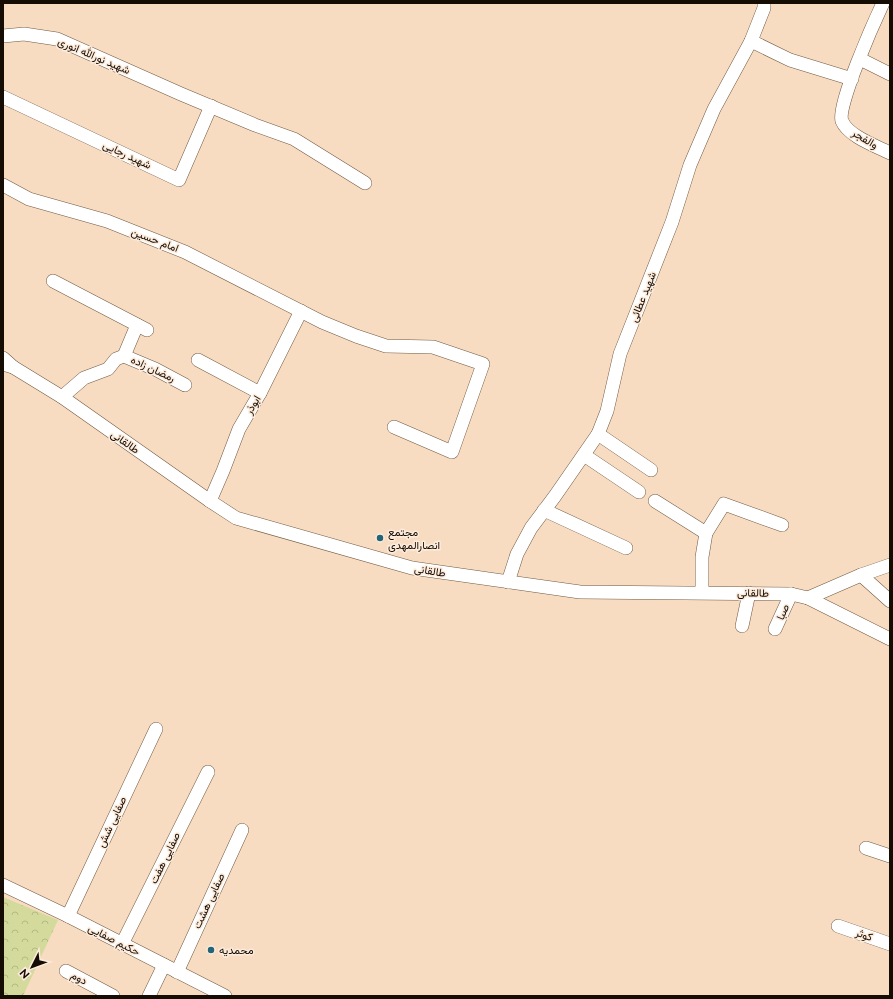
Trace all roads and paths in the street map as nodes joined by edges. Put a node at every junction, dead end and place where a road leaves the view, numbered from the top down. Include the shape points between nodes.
1 (764, 3) edge
2 (884, 10) edge
3 (3, 36) edge
4 (751, 41) junction
5 (860, 59) junction
6 (890, 74) edge
7 (852, 79) junction
8 (3, 97) edge
9 (211, 106) junction
10 (890, 154) edge
11 (365, 184) dead end
12 (3, 185) edge
13 (53, 281) dead end
14 (301, 311) junction
15 (124, 356) junction
16 (198, 360) dead end
17 (6, 363) edge
18 (185, 385) dead end
19 (260, 393) junction
20 (62, 397) junction
21 (394, 427) dead end
22 (598, 434) junction
23 (584, 455) junction
24 (651, 470) dead end
25 (639, 492) dead end
26 (210, 501) junction
27 (655, 502) dead end
28 (544, 510) junction
29 (782, 525) dead end
30 (706, 533) junction
31 (626, 548) dead end
32 (890, 565) edge
33 (861, 575) junction
34 (508, 582) junction
35 (702, 592) junction
36 (749, 593) junction
37 (791, 594) junction
38 (808, 598) junction
39 (890, 601) edge
40 (742, 626) dead end
41 (775, 629) dead end
42 (890, 639) edge
43 (156, 729) dead end
44 (208, 772) dead end
45 (242, 830) dead end
46 (866, 848) dead end
47 (890, 856) edge
48 (3, 885) edge
49 (68, 916) junction
50 (838, 926) dead end
51 (122, 944) junction
52 (890, 944) edge
53 (164, 965) junction
54 (66, 971) dead end
55 (177, 972) junction
56 (113, 996) edge
57 (149, 996) edge
58 (225, 996) edge

1 - 4 street, شهید عطائی
2 - 5 street
3 - 9 street, شهید نورالله انوری via 24,34 57,39
4 - 7 street via 790,60
4 - 22 street, شهید عطائی via 714,109 690,165 672,222 620,354 607,411
5 - 6 street
5 - 7 street
7 - 10 street, والفجر via 841,111 842,121 851,133
8 - 9 street, شهید رجایی via 179,180
9 - 11 street, شهید نورالله انوری via 294,139
12 - 14 street, امام حسین via 29,199 107,221 185,252
13 - 15 street via 142,328
14 - 19 street, ابوذر
14 - 21 street, امام حسین via 322,322 386,346 432,347 483,364 452,452
15 - 18 street, رمضان زاده
15 - 20 street, رمضان زاده via 116,359 108,369 84,378
16 - 19 street
17 - 20 street, طالقانی
19 - 26 street, ابوذر via 239,429
20 - 26 street, طالقانی
22 - 23 street, شهید عطائی
22 - 24 street
23 - 25 street
23 - 28 street, شهید عطائی
26 - 34 street, طالقانی via 236,518 412,568
27 - 30 street
28 - 31 street
28 - 34 street, شهید عطائی via 517,554
29 - 30 street via 724,504
30 - 35 street via 702,557
32 - 33 street
33 - 38 street
33 - 39 street
34 - 35 street, طالقانی via 580,592
35 - 36 street, طالقانی
36 - 37 street, طالقانی
36 - 40 street
37 - 38 street, طالقانی
37 - 41 street, صبا
38 - 42 street, طالقانی
43 - 49 street, صفایی شش
44 - 51 street, صفایی هفت
45 - 55 street, صفایی هشت
46 - 47 street
48 - 49 street, حکیم صفایی
49 - 51 street, حکیم صفایی
50 - 52 street, کوثر
51 - 53 street, حکیم صفایی
53 - 55 street, حکیم صفایی
53 - 57 street
54 - 56 street, دوم
55 - 58 street, حکیم صفایی

